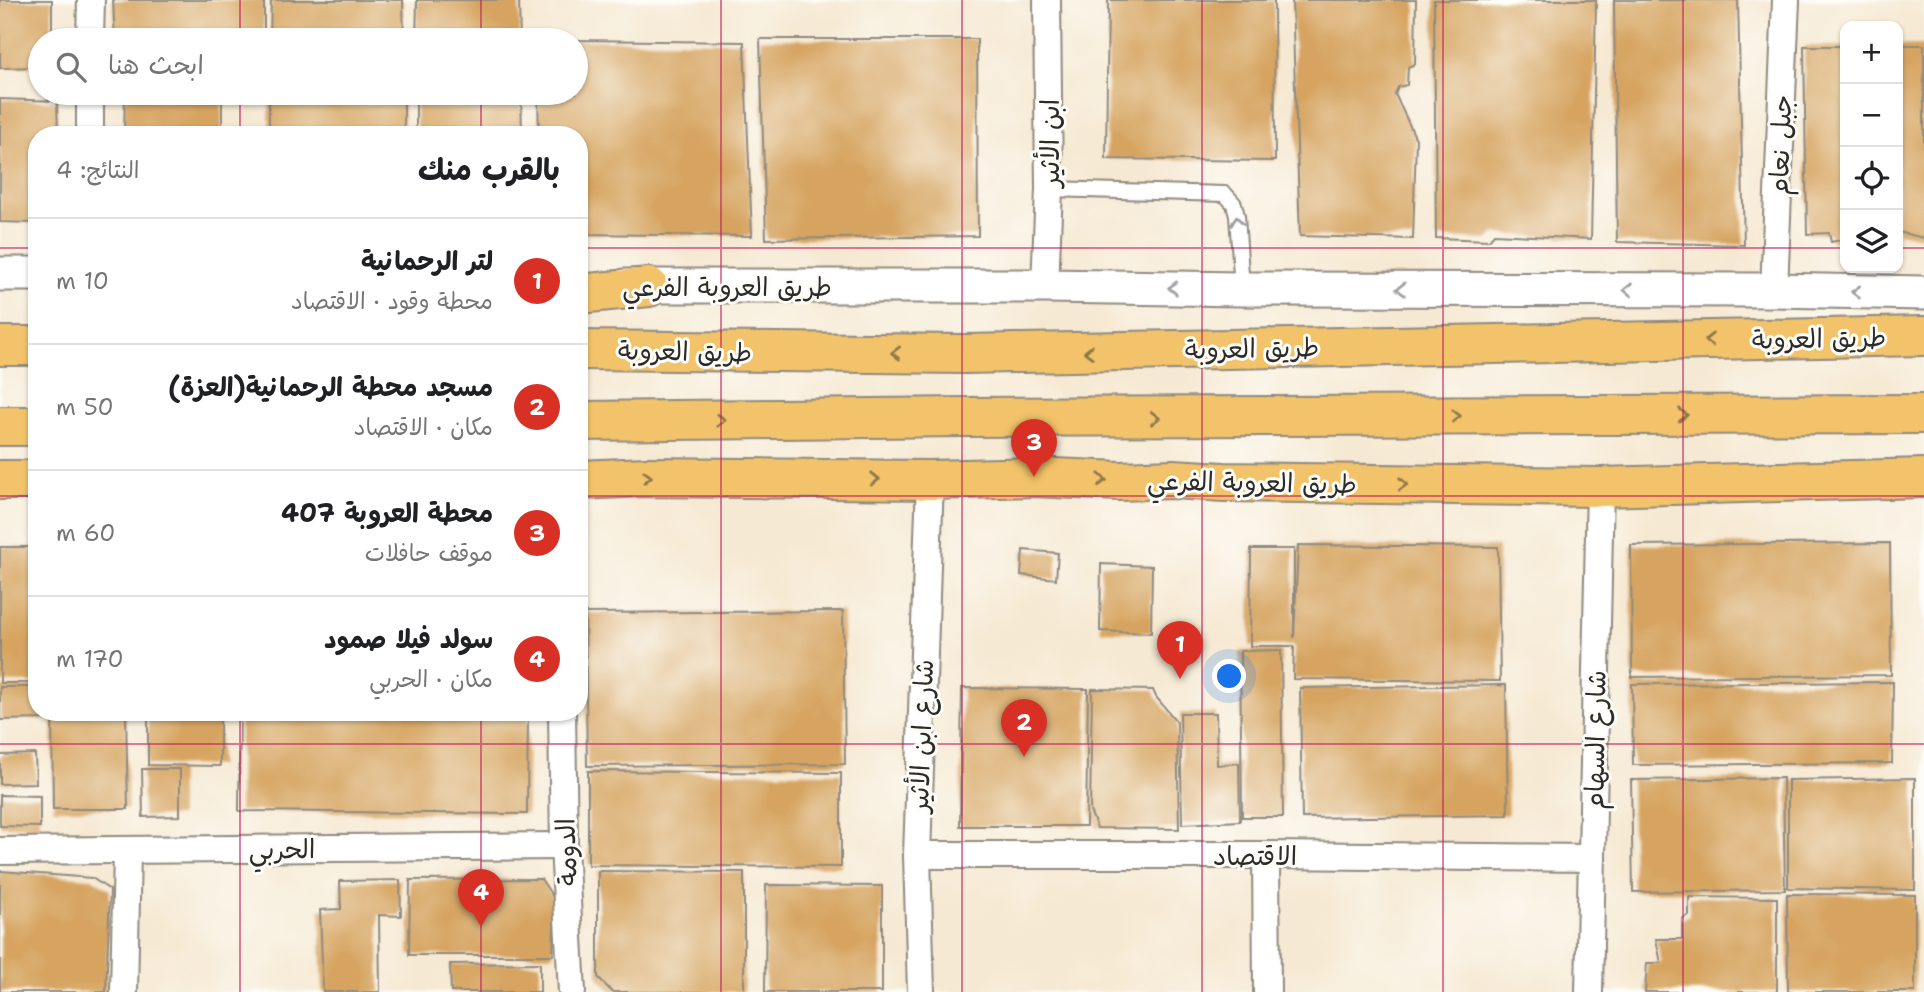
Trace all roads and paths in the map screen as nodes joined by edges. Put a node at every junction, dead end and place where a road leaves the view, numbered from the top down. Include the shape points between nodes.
1 (91, 0) edge
2 (1047, 0) edge
3 (1786, 0) edge
4 (90, 28) edge
5 (90, 105) edge
6 (90, 126) edge
7 (1049, 189) junction
8 (0, 274) edge
9 (28, 274) edge
10 (588, 285) edge
11 (1045, 286) junction
12 (649, 287) junction
13 (1242, 289) junction
14 (1774, 290) junction
15 (588, 293) edge
16 (1924, 293) edge
17 (1924, 336) edge
18 (0, 346) edge
19 (28, 346) edge
20 (588, 351) edge
21 (1924, 414) edge
22 (588, 421) edge
23 (0, 426) edge
24 (28, 426) edge
25 (1924, 478) edge
26 (0, 480) edge
27 (28, 480) edge
28 (588, 480) edge
29 (930, 480) junction
30 (1600, 487) junction
31 (562, 721) edge
32 (564, 846) junction
33 (0, 851) edge
34 (127, 851) junction
35 (917, 855) junction
36 (1266, 855) junction
37 (1592, 858) junction
38 (124, 992) edge
39 (572, 992) edge
40 (921, 992) edge
41 (1267, 992) edge
42 (1589, 992) edge

1 - 4 street
2 - 7 street, ابن الأثير
3 - 14 street, جبل نعام
5 - 6 street
7 - 11 street, ابن الأثير
13 -> 7 lane via 1237,216 1234,204 1224,194
8 - 9 street
10 - 12 street, طريق العروبة الفرعي
11 - 12 street, طريق العروبة الفرعي
13 -> 11 street, طريق العروبة الفرعي
12 - 15 main road
14 -> 13 street, طريق العروبة الفرعي
16 -> 14 street, طريق العروبة الفرعي
17 -> 20 main road, طريق العروبة via 964,354
18 - 19 main road
22 -> 21 main road
23 - 24 main road
25 - 30 main road, طريق العروبة الفرعي
26 - 27 main road
28 -> 29 main road, طريق العروبة الفرعي
29 -> 30 main road, طريق العروبة الفرعي via 1034,477
29 - 35 street, شارع ابن الأثير
30 - 37 street, شارع السهام
31 - 32 street, الدومة
32 - 34 street, الحربي
32 - 39 street, الدومة
33 - 34 street, الحربي
34 - 38 street
35 - 36 street, الاقتصاد
35 - 40 street, شارع ابن الأثير
36 - 37 street, الاقتصاد
36 - 41 street
37 - 42 street, شارع السهام

